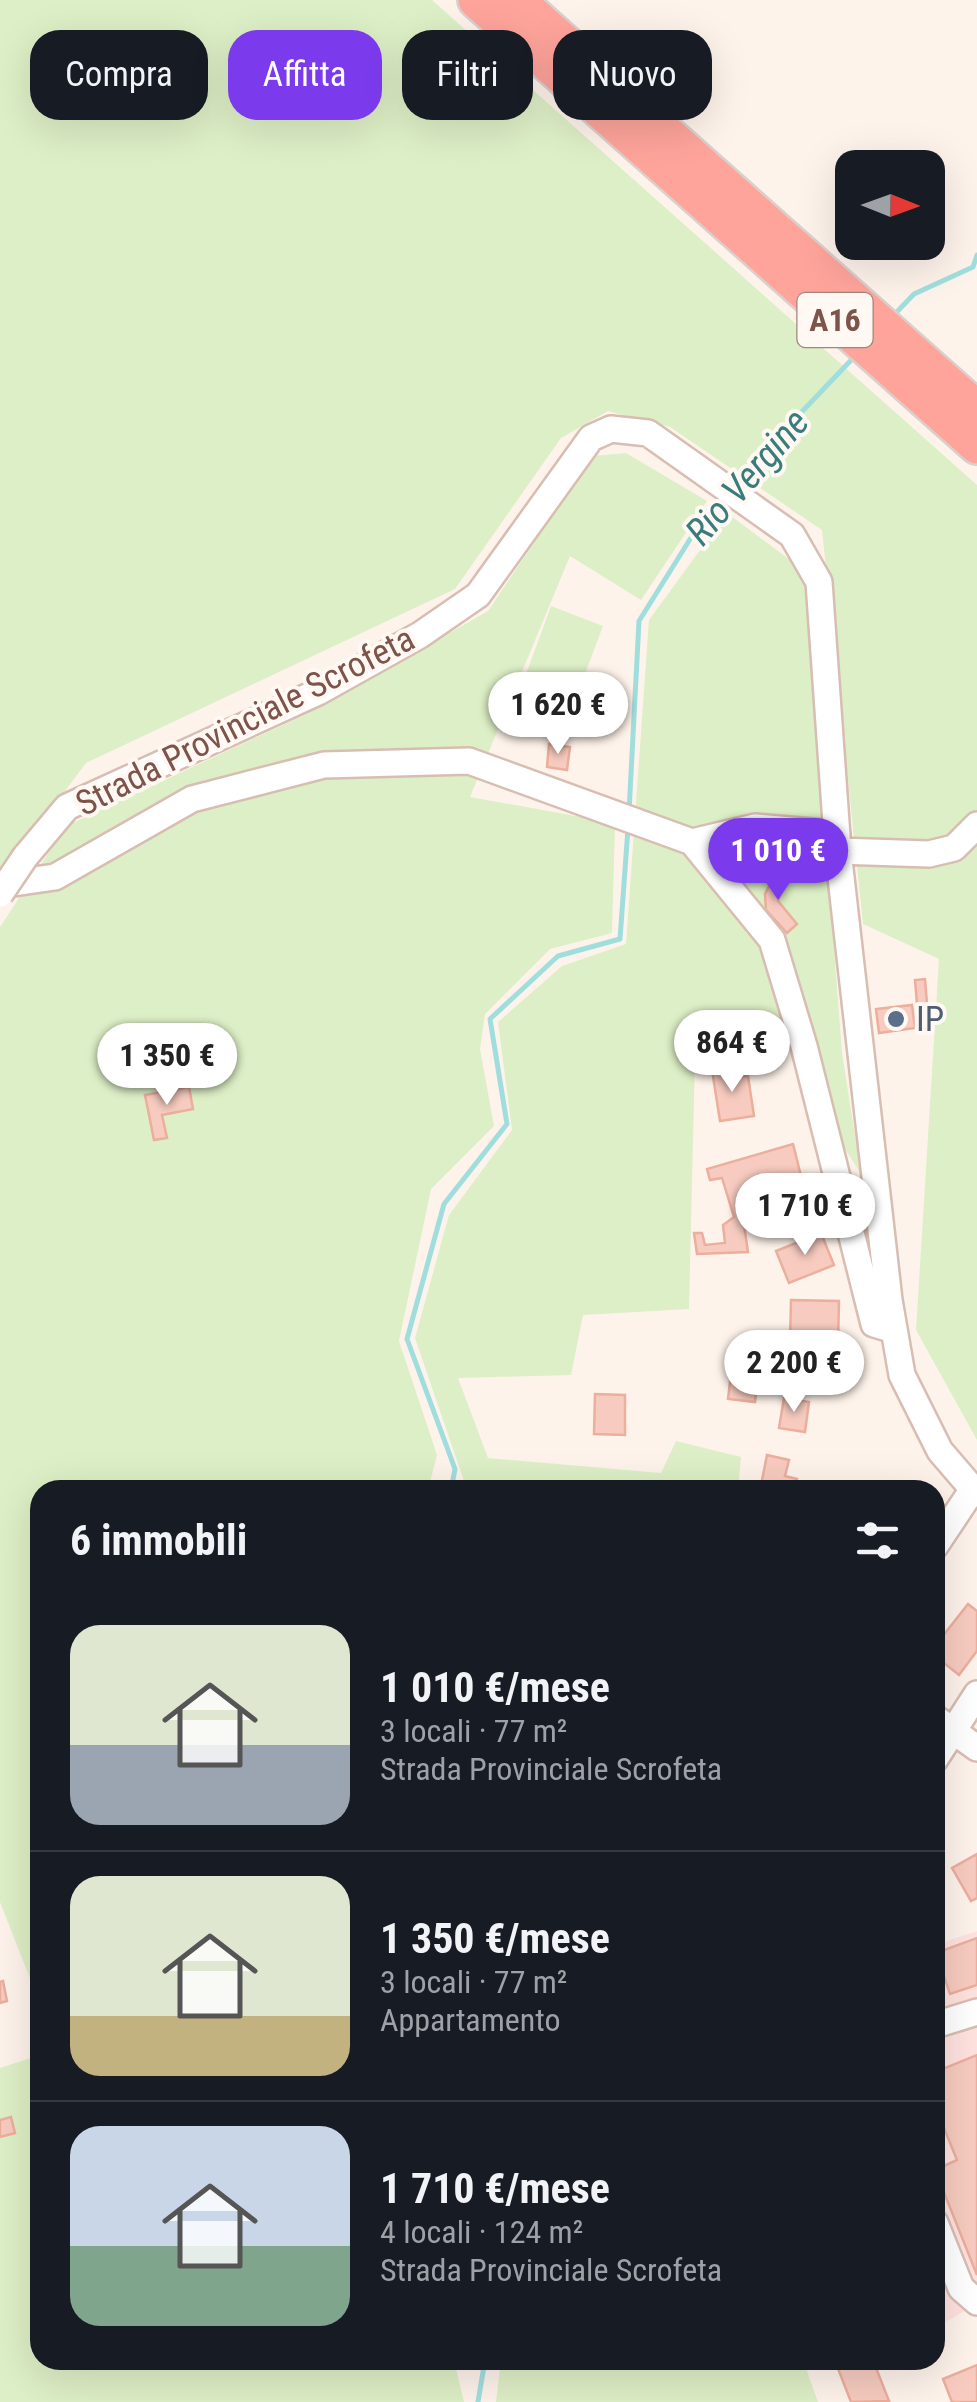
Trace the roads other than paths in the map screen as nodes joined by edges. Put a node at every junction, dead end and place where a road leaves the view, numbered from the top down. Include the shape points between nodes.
1 (476, 0) edge
2 (517, 0) edge
3 (702, 184) junction
4 (977, 409) edge
5 (977, 446) edge
6 (977, 824) edge
7 (692, 842) junction
8 (837, 842) junction
9 (0, 885) edge
10 (0, 894) edge
11 (894, 1330) junction
12 (975, 1492) edge
13 (945, 1532) edge
14 (977, 1694) edge
15 (945, 1723) edge
16 (945, 1726) edge
17 (977, 1748) edge
18 (977, 2012) edge
19 (945, 2022) edge
20 (945, 2247) edge
21 (977, 2302) edge

1 - 3 highway, A16
2 - 3 highway, A16
3 - 4 highway, A16
3 - 5 highway, A16
6 - 8 street via 954,848 929,854
7 - 8 street via 756,826
7 - 9 street via 469,761 324,764 192,799 55,878
7 - 11 street via 772,940 874,1324
8 - 10 street, Strada Provinciale Scrofeta, bridge via 819,582 792,535 648,433 611,429 592,438 478,595 318,692 67,807
8 - 11 street, Strada Provinciale Scrofeta via 855,952
11 - 12 street, Strada Provinciale Scrofeta via 902,1375 940,1451
12 - 13 street
14 - 15 street
16 - 17 street
18 - 19 street
20 - 21 street via 962,2288

